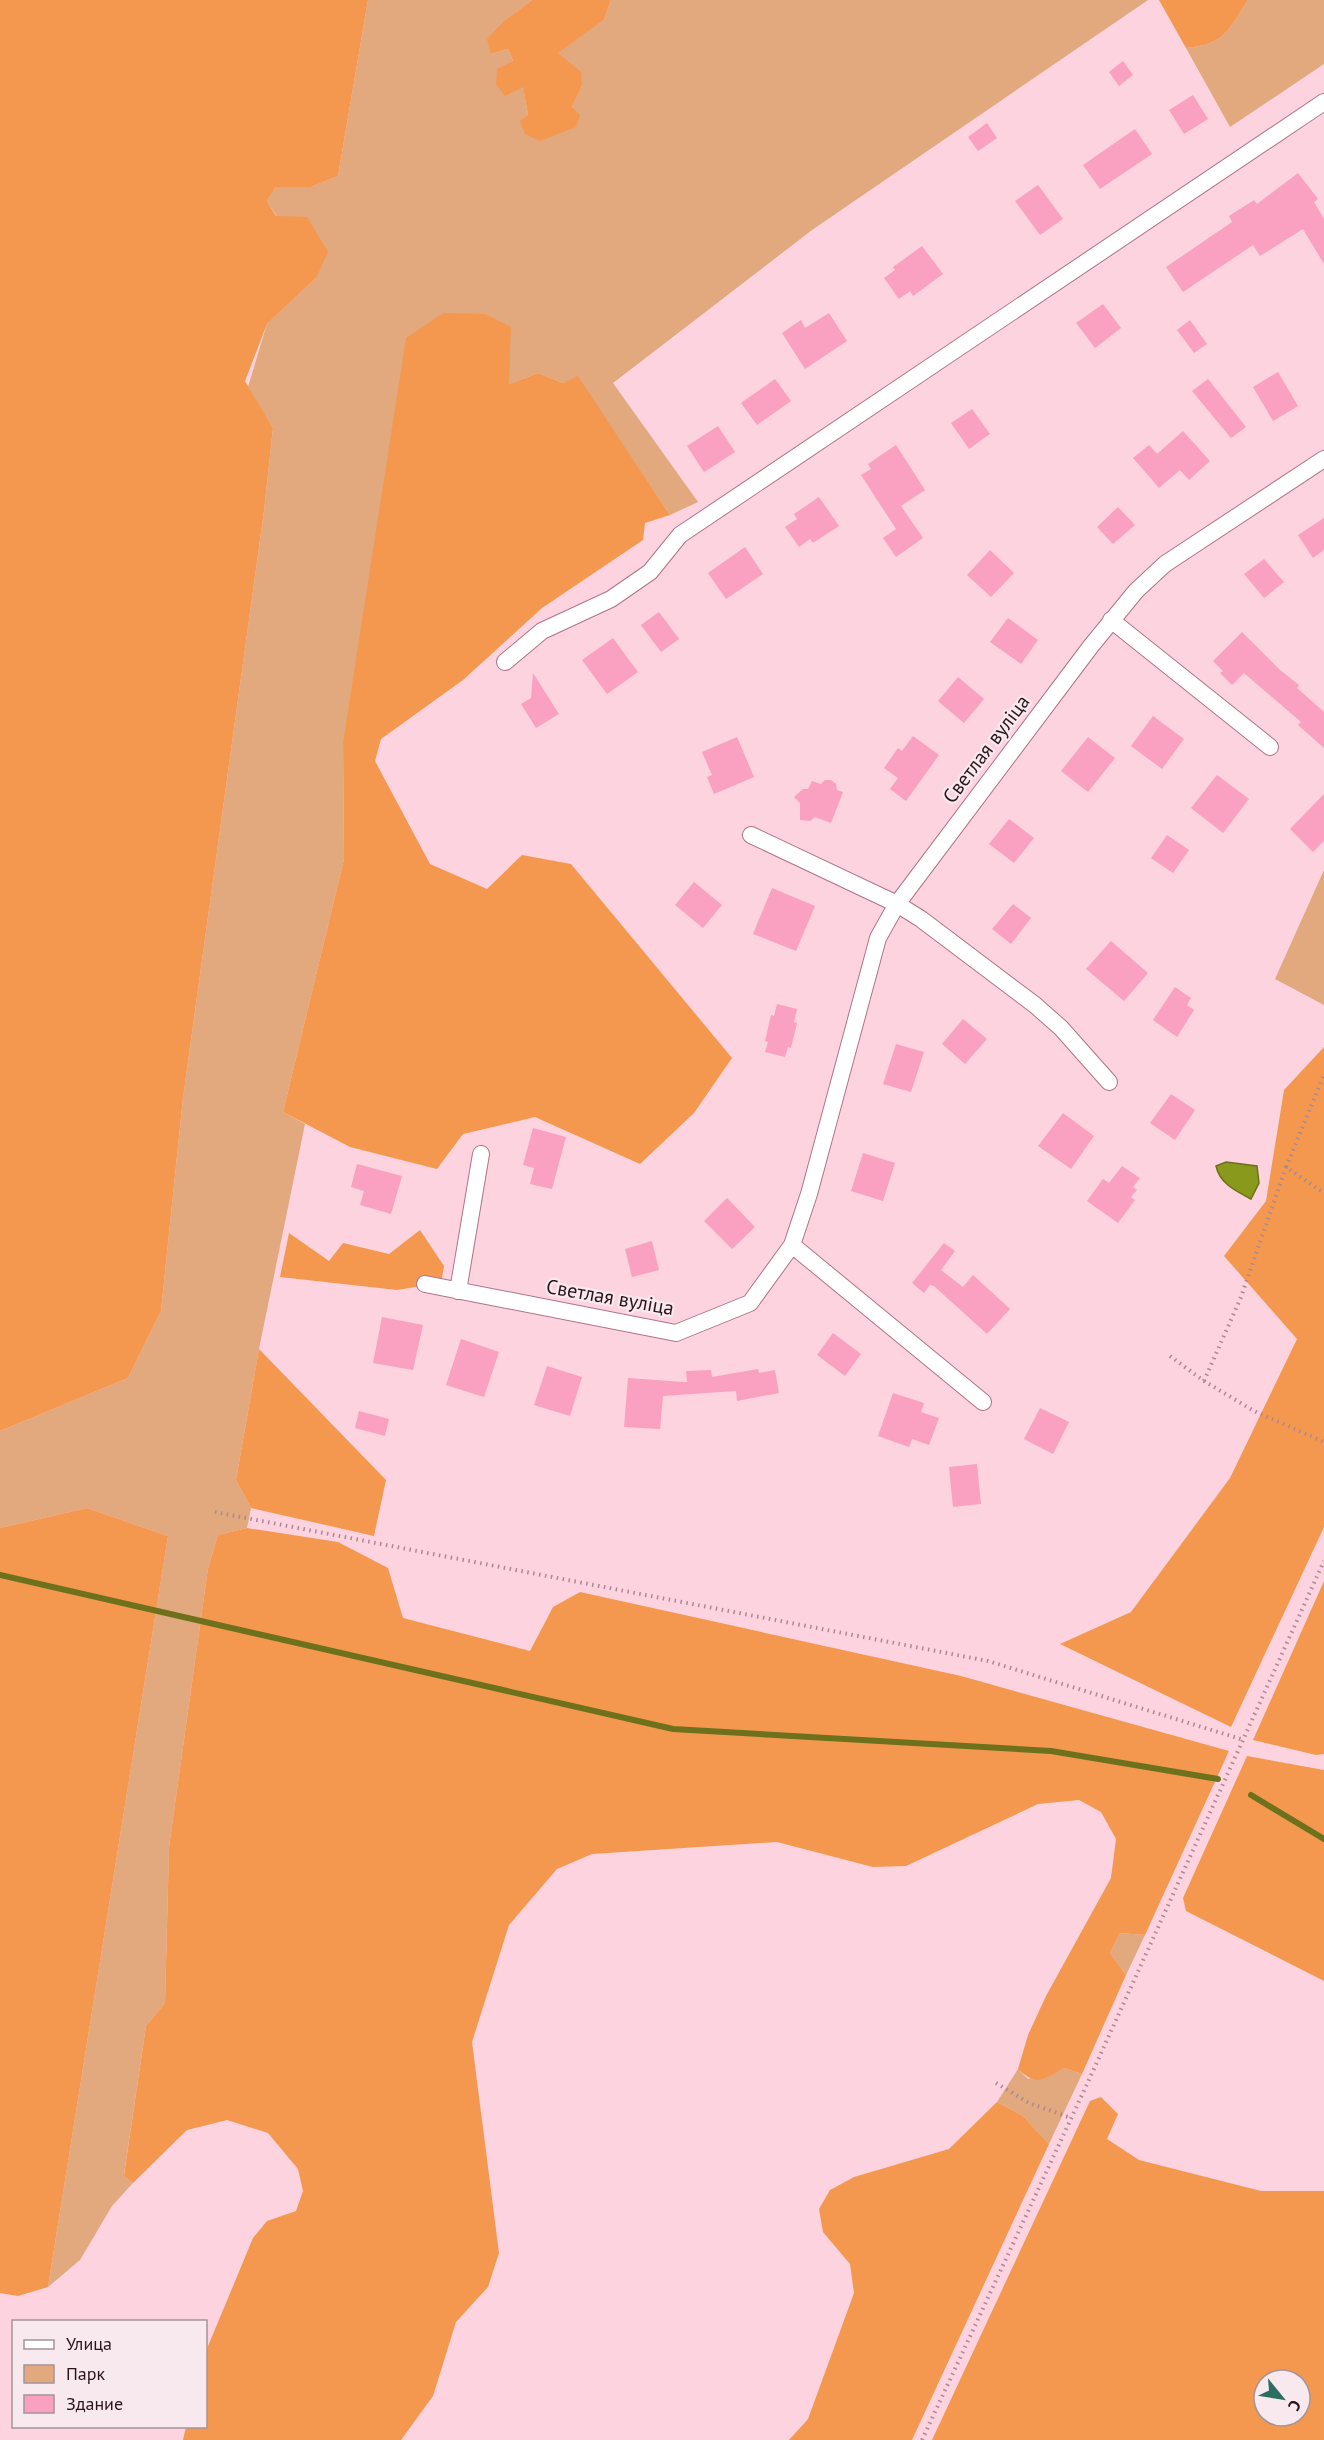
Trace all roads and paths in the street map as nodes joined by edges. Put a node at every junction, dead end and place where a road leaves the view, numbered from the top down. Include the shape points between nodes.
1 (1324, 102) edge
2 (1324, 459) edge
3 (1111, 620) junction
4 (505, 662) dead end
5 (1270, 747) dead end
6 (750, 835) dead end
7 (897, 904) junction
8 (1324, 1075) edge
9 (1109, 1082) dead end
10 (481, 1154) dead end
11 (1286, 1167) junction
12 (1324, 1193) edge
13 (792, 1245) junction
14 (425, 1284) dead end
15 (458, 1291) junction
16 (1170, 1356) dead end
17 (1204, 1381) junction
18 (983, 1402) dead end
19 (1324, 1442) edge
20 (215, 1512) dead end
21 (1324, 1561) edge
22 (1244, 1740) junction
23 (996, 2082) dead end
24 (1071, 2118) junction
25 (922, 2440) edge

1 - 4 street via 680,535 650,572 611,599 542,631
2 - 3 street, Светлая вуліца via 1166,564
3 - 5 street
3 - 7 street, Светлая вуліца
6 - 7 street
7 - 9 street via 1035,1005
7 - 13 street, Светлая вуліца via 878,938
8 - 11 path
10 - 15 street
11 - 12 path
11 - 17 path via 1241,1297
13 - 15 street, Светлая вуліца via 750,1303 676,1333
13 - 18 street
14 - 15 street, Светлая вуліца
16 - 17 path
17 - 19 path via 1254,1411
20 - 22 path via 988,1661
21 - 22 path
22 - 24 path
23 - 24 path via 1029,2103
24 - 25 path

